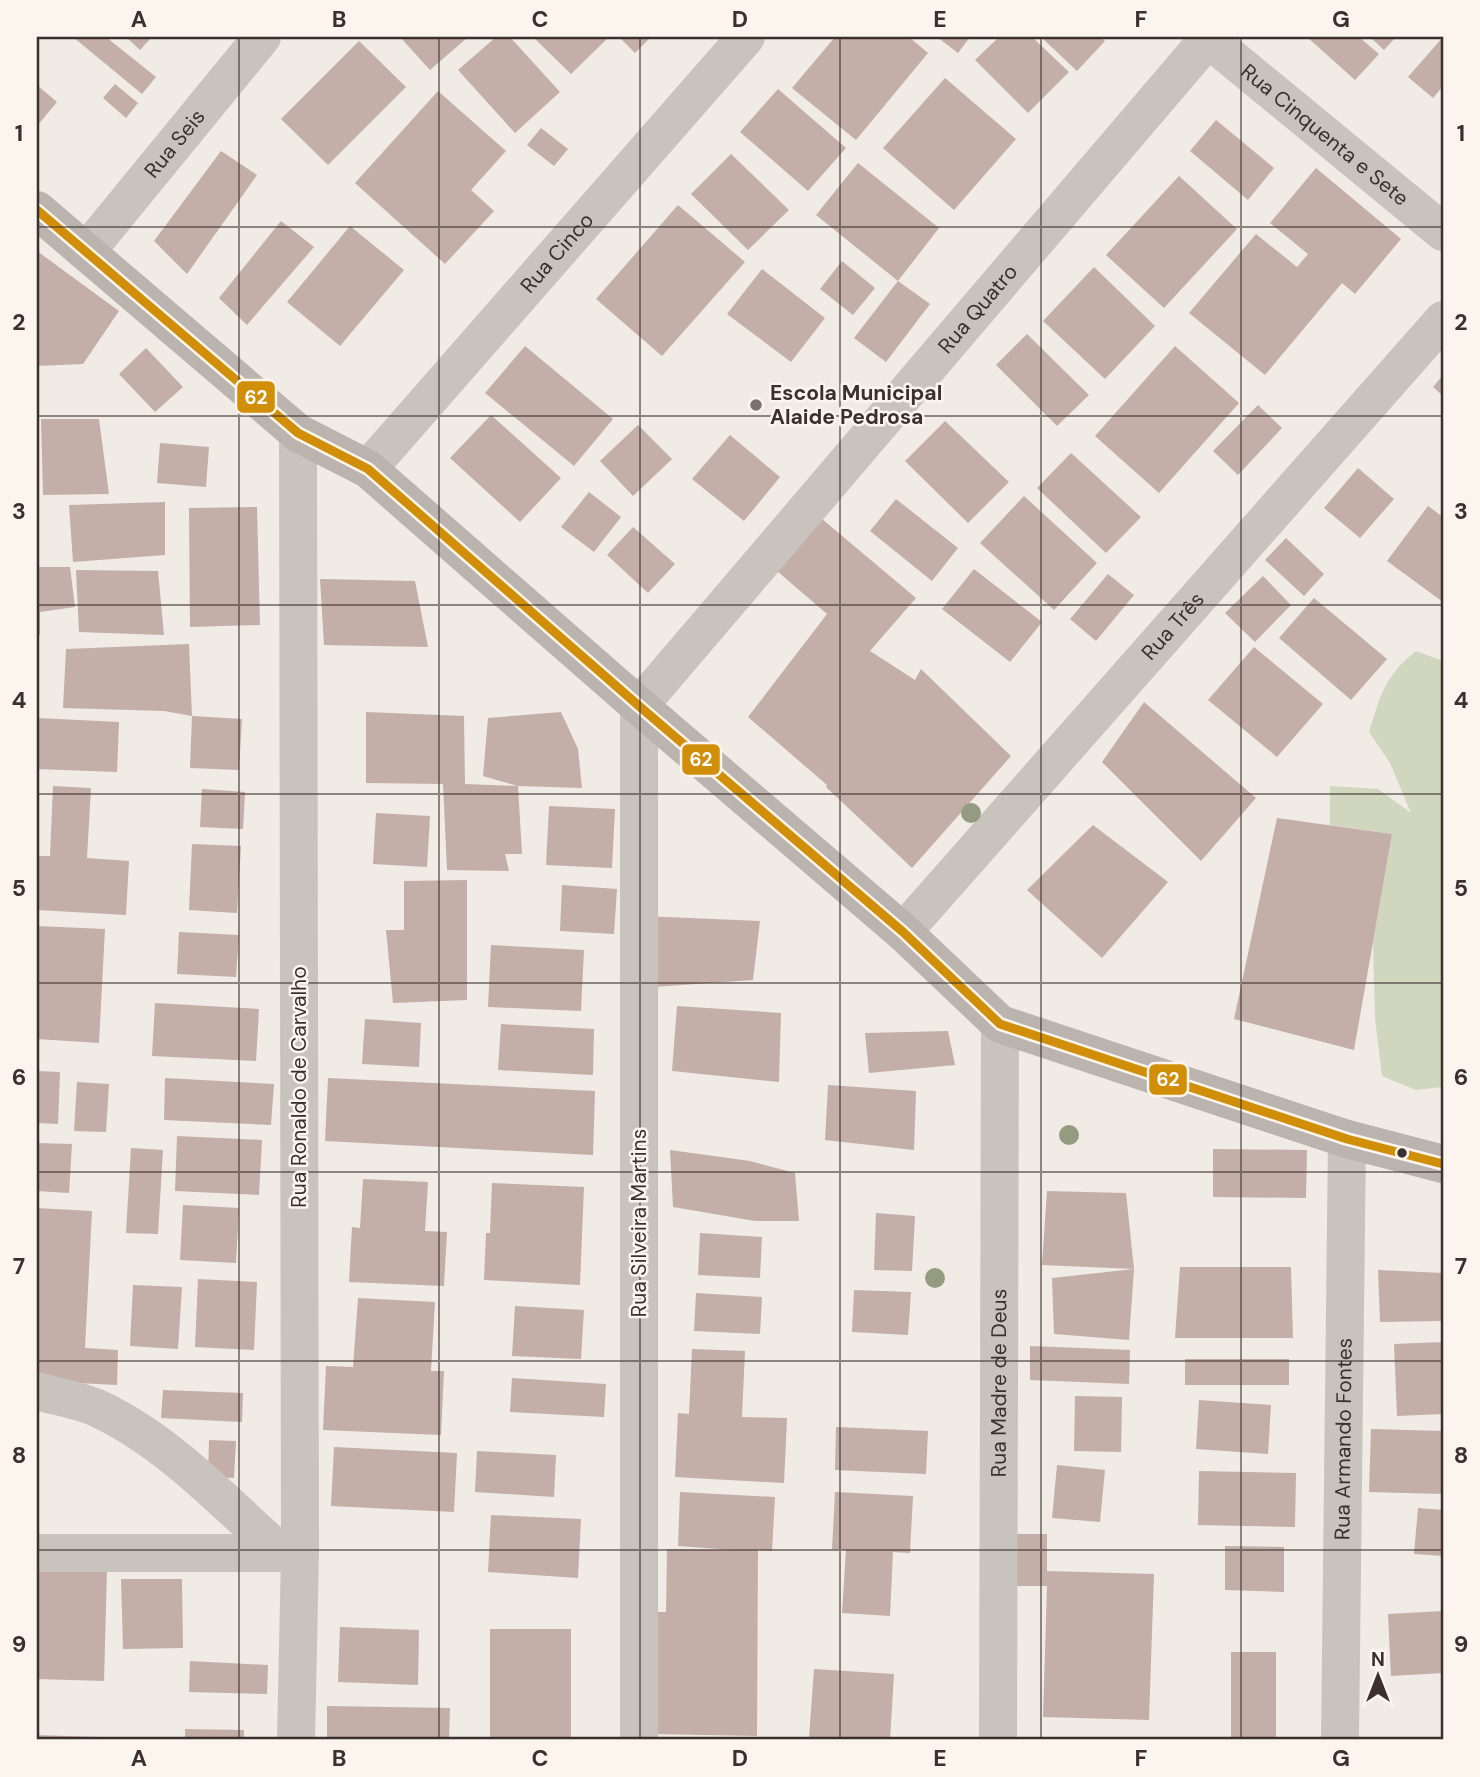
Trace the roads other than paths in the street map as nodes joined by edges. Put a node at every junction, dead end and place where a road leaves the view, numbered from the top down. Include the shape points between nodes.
1 (262, 37) edge
2 (746, 37) edge
3 (1207, 38) edge
4 (37, 210) edge
5 (1443, 232) edge
6 (86, 252) junction
7 (1443, 320) edge
8 (298, 433) junction
9 (368, 469) junction
10 (639, 706) junction
11 (903, 932) junction
12 (1000, 1024) junction
13 (1347, 1139) junction
14 (1443, 1164) edge
15 (37, 1391) edge
16 (37, 1553) edge
17 (290, 1553) junction
18 (296, 1740) edge
19 (639, 1740) edge
20 (998, 1740) edge
21 (1339, 1740) edge

1 - 6 street, Rua Seis
2 - 9 street, Rua Cinco
3 - 5 street, Rua Cinquenta e Sete
3 - 10 street, Rua Quatro
4 - 6 street
6 - 8 street
7 - 11 street, Rua Três
8 - 9 street
8 - 17 street, Rua Ronaldo de Carvalho
9 - 10 street
10 - 11 street
10 - 19 street, Rua Silveira Martins
11 - 12 street
12 - 13 street
12 - 20 street, Rua Madre de Deus
13 - 14 street
13 - 21 street, Rua Armando Fontes
15 - 17 street via 97,1408 138,1431
16 - 17 street
17 - 18 street, Rua Ronaldo de Carvalho

